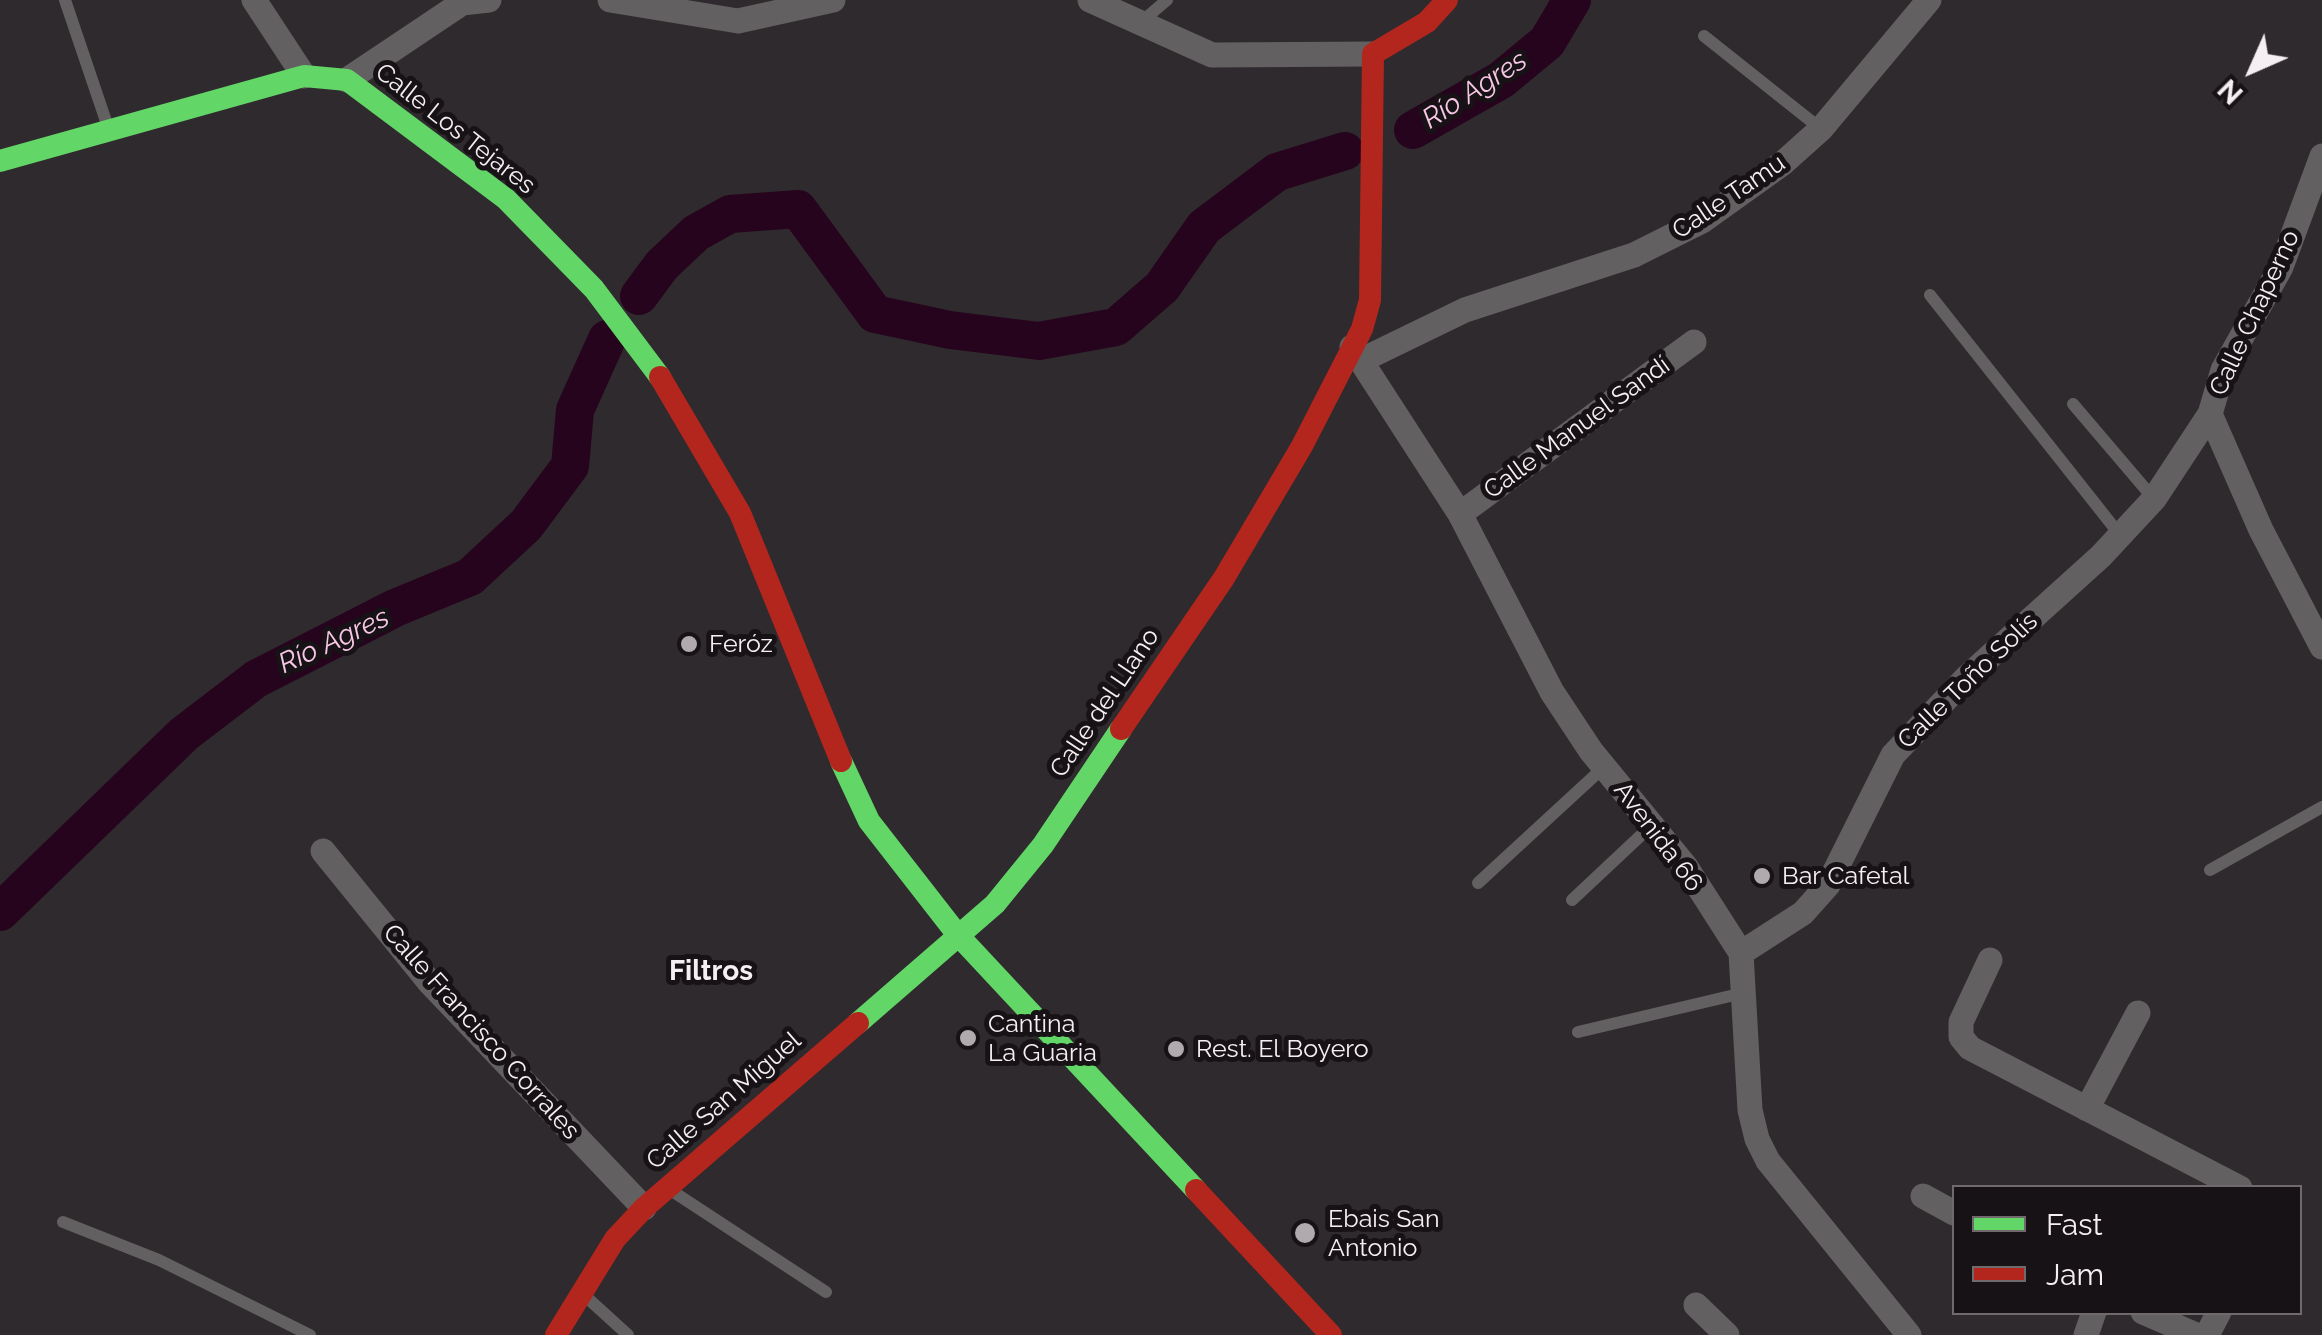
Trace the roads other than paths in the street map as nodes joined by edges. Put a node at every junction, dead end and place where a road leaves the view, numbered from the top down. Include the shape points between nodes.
1 (65, 0) edge
2 (254, 0) edge
3 (489, 0) edge
4 (610, 0) edge
5 (833, 0) edge
6 (1090, 0) edge
7 (1167, 0) edge
8 (1447, 0) edge
9 (1929, 0) edge
10 (1140, 24) junction
11 (1704, 36) dead end
12 (1373, 54) junction
13 (304, 76) junction
14 (348, 80) junction
15 (1821, 129) junction
16 (109, 130) junction
17 (2322, 156) edge
18 (0, 161) edge
19 (1930, 295) dead end
20 (1694, 342) dead end
21 (1357, 354) junction
22 (2074, 404) dead end
23 (2210, 414) junction
24 (2154, 499) junction
25 (1460, 514) junction
26 (2120, 535) junction
27 (2322, 647) edge
28 (1604, 767) junction
29 (2322, 807) edge
30 (1654, 823) junction
31 (323, 851) dead end
32 (2210, 870) dead end
33 (1478, 883) dead end
34 (1572, 900) dead end
35 (958, 934) junction
36 (1741, 952) junction
37 (1990, 960) dead end
38 (1746, 993) junction
39 (2138, 1013) dead end
40 (1578, 1032) dead end
41 (2087, 1109) junction
42 (2234, 1185) edge
43 (666, 1188) junction
44 (1924, 1196) dead end
45 (644, 1208) junction
46 (1952, 1212) edge
47 (63, 1222) dead end
48 (826, 1292) dead end
49 (581, 1293) junction
50 (1696, 1305) dead end
51 (2147, 1315) edge
52 (310, 1335) edge
53 (556, 1335) edge
54 (628, 1335) edge
55 (1331, 1335) edge
56 (1726, 1335) edge
57 (1909, 1335) edge
58 (2196, 1335) edge

1 - 16 lane
2 - 13 street
3 - 14 street via 462,3
4 - 5 street via 738,20
6 - 10 street
7 - 10 lane
8 - 12 street via 1427,22
9 - 15 street, Calle Tamu
10 - 12 street via 1212,55
11 - 15 lane
12 - 21 street, Calle del Llano via 1370,300
13 - 14 street, Calle Los Tejares
13 - 16 street, Calle Los Tejares
14 - 35 street, Calle Los Tejares via 506,200 594,289 676,398 740,514 868,821
15 - 21 street, Calle Tamu via 1702,221 1634,256 1465,310
16 - 18 street, Calle Los Tejares
17 - 23 street, Calle Chaperno via 2281,267 2223,370
19 - 26 lane
20 - 25 street, Calle Manuel Sandí
21 - 25 street, Avenida 66
21 - 35 street, Calle del Llano via 1224,578 1042,845 995,904
22 - 24 lane
23 - 24 street, Calle Toño Solís
23 - 27 street via 2260,530
24 - 26 street, Calle Toño Solís
25 - 28 street, Avenida 66 via 1552,692
26 - 36 street, Calle Toño Solís via 1893,755 1828,885 1803,914
28 - 30 street, Avenida 66
28 - 33 lane
29 - 32 lane
30 - 34 lane
30 - 36 street, Avenida 66
31 - 45 street, Calle Francisco Corrales via 431,984
35 - 43 street, Calle San Miguel
35 - 55 street
36 - 38 street, Avenida 66
37 - 41 street via 1960,1037
38 - 40 lane
38 - 57 street, Avenida 66 via 1757,1140
39 - 41 street
41 - 42 street
43 - 45 street, Calle San Miguel
43 - 48 lane
44 - 46 street
45 - 49 street, Calle San Miguel
47 - 52 lane via 212,1284
49 - 53 street, Calle San Miguel
49 - 54 lane
50 - 56 street
51 - 58 street

